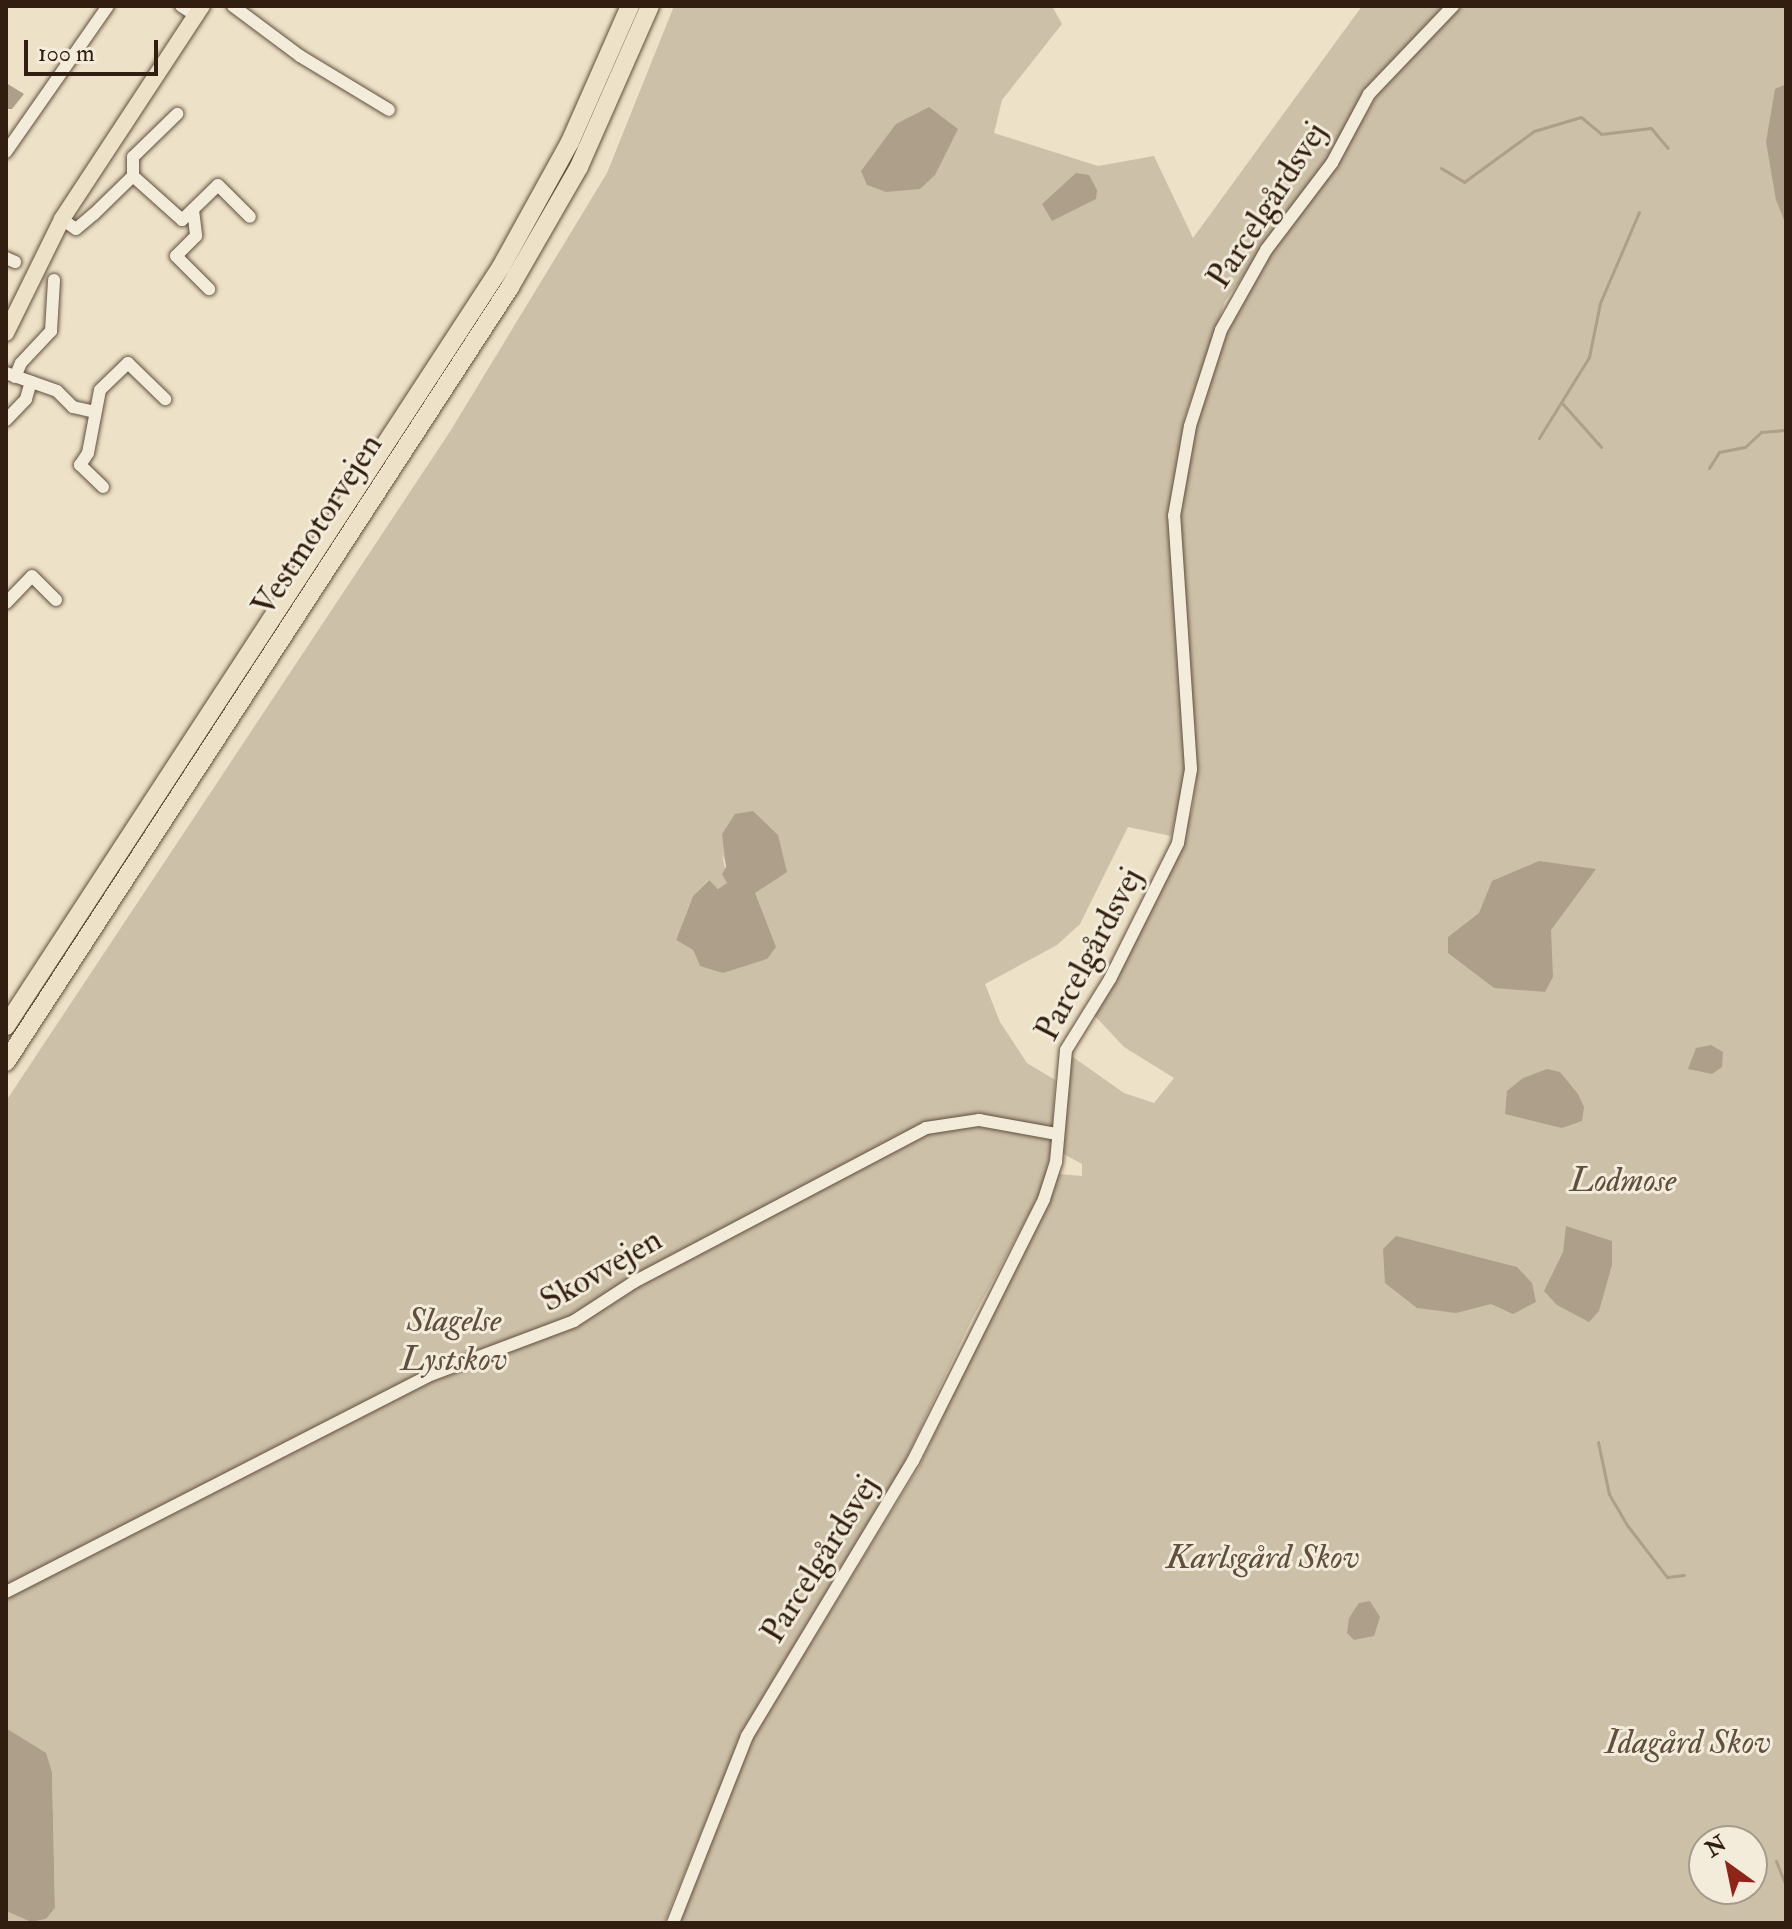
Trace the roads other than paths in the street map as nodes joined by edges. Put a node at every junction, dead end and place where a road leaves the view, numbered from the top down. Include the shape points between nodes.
1 (108, 6) edge
2 (181, 6) edge
3 (233, 6) edge
4 (630, 6) edge
5 (650, 6) edge
6 (1453, 6) edge
7 (199, 11) edge
8 (389, 110) dead end
9 (177, 114) dead end
10 (6, 152) edge
11 (133, 176) junction
12 (193, 210) junction
13 (250, 217) dead end
14 (62, 219) junction
15 (54, 280) dead end
16 (209, 289) dead end
17 (8, 324) edge
18 (11, 375) edge
19 (31, 382) junction
20 (165, 399) dead end
21 (94, 412) junction
22 (6, 420) edge
23 (103, 487) dead end
24 (56, 600) dead end
25 (6, 603) edge
26 (6, 1026) edge
27 (6, 1062) edge
28 (1057, 1134) junction
29 (6, 1592) edge
30 (673, 1923) edge

1 - 10 street
2 - 7 street
3 - 8 street via 300,56
4 - 26 highway, Vestmotorvejen via 570,142 501,267
5 - 27 highway, Vestmotorvejen via 579,167 510,287
6 - 28 street, Parcelgårdsvej via 1369,94 1332,163 1266,250 1221,330 1190,426 1174,516 1191,769 1187,808 1171,857 1110,979 1066,1050
7 - 14 main road
9 - 11 street via 133,157
11 - 12 street via 182,220
11 - 14 street via 76,229
12 - 13 street via 218,185
12 - 16 street via 196,236 176,256
14 - 17 main road
15 - 18 street via 51,331
18 - 19 street
19 - 21 street via 57,391 73,407
19 - 22 street via 26,399
20 - 21 street via 128,363 100,390
21 - 23 street via 88,453 80,465
24 - 25 street via 32,576
28 - 29 street, Skovvejen via 979,1120 926,1128 634,1282 574,1321 428,1376
28 - 30 street, Parcelgårdsvej via 1044,1199 913,1461 747,1736

